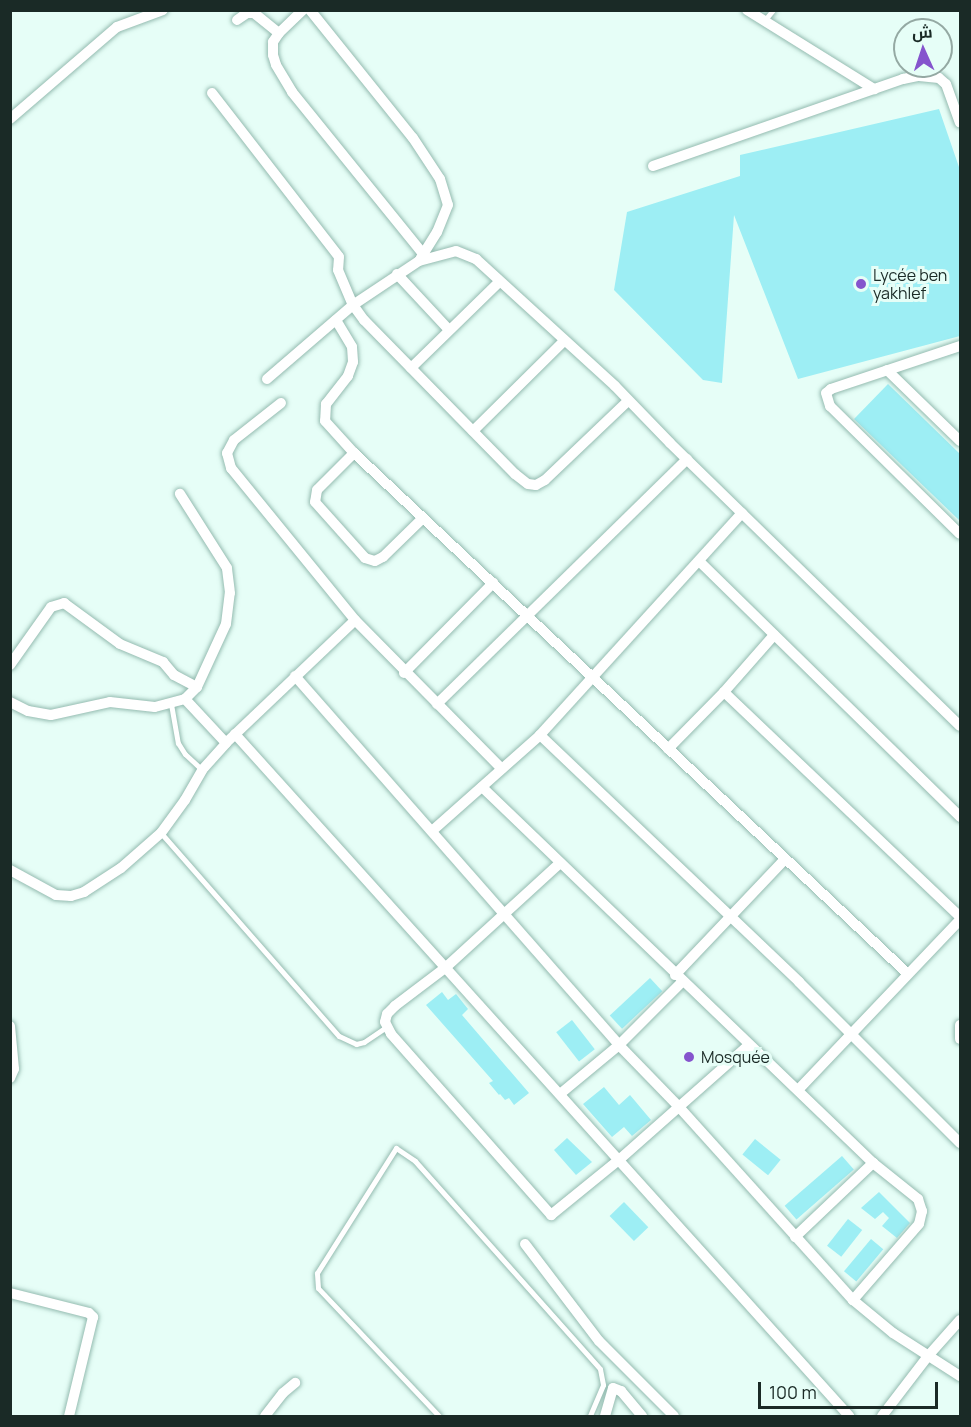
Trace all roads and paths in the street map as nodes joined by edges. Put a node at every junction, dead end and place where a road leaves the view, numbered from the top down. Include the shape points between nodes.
1 (163, 10) edge
2 (303, 10) edge
3 (310, 10) edge
4 (747, 10) edge
5 (773, 10) edge
6 (237, 20) dead end
7 (764, 21) junction
8 (279, 33) junction
9 (874, 89) junction
10 (212, 93) dead end
11 (10, 119) edge
12 (960, 123) edge
13 (653, 166) dead end
14 (421, 257) junction
15 (397, 274) junction
16 (500, 281) junction
17 (353, 305) junction
18 (336, 320) junction
19 (449, 330) junction
20 (564, 341) junction
21 (960, 346) edge
22 (411, 368) junction
23 (887, 370) junction
24 (267, 379) dead end
25 (628, 401) junction
26 (281, 403) dead end
27 (473, 431) junction
28 (960, 441) edge
29 (354, 453) junction
30 (687, 459) junction
31 (180, 494) dead end
32 (742, 513) junction
33 (423, 518) junction
34 (960, 534) edge
35 (699, 561) junction
36 (493, 583) junction
37 (528, 617) junction
38 (355, 620) junction
39 (774, 635) junction
40 (10, 665) edge
41 (404, 673) junction
42 (295, 676) junction
43 (593, 678) junction
44 (196, 687) junction
45 (724, 692) junction
46 (185, 699) junction
47 (10, 702) edge
48 (171, 704) junction
49 (437, 704) junction
50 (960, 726) edge
51 (235, 735) junction
52 (540, 735) junction
53 (226, 743) junction
54 (668, 749) junction
55 (502, 769) junction
56 (202, 770) junction
57 (482, 787) junction
58 (960, 817) edge
59 (432, 831) junction
60 (161, 833) junction
61 (785, 859) junction
62 (560, 863) junction
63 (10, 870) edge
64 (504, 916) junction
65 (730, 916) junction
66 (960, 918) edge
67 (445, 968) junction
68 (908, 974) junction
69 (679, 978) junction
70 (960, 1025) edge
71 (10, 1026) edge
72 (386, 1027) junction
73 (852, 1034) junction
74 (960, 1039) edge
75 (619, 1045) junction
76 (749, 1045) junction
77 (10, 1078) edge
78 (798, 1090) junction
79 (560, 1094) junction
80 (680, 1108) junction
81 (960, 1143) edge
82 (620, 1159) junction
83 (873, 1163) junction
84 (795, 1237) junction
85 (525, 1244) dead end
86 (10, 1293) edge
87 (853, 1300) junction
88 (960, 1320) edge
89 (928, 1356) junction
90 (960, 1376) edge
91 (295, 1383) dead end
92 (69, 1416) edge
93 (265, 1416) edge
94 (439, 1416) edge
95 (590, 1416) edge
96 (605, 1416) edge
97 (642, 1416) edge
98 (674, 1416) edge
99 (849, 1416) edge
100 (882, 1416) edge

1 - 11 street via 117,27
2 - 8 street
3 - 14 street via 406,129 440,179 448,205
4 - 7 street
5 - 7 lane
6 - 8 street via 254,13
7 - 9 street
8 - 14 street via 273,42 273,55 292,92
9 - 12 street via 920,76 939,78 946,84
9 - 13 street
10 - 17 street via 339,257 338,270
14 - 15 street
14 - 16 street via 456,251 476,260
15 - 17 street
15 - 19 street
16 - 19 street
16 - 20 street
17 - 18 street
17 - 22 street
18 - 24 street
18 - 29 street via 352,347 353,362 348,376 326,404 325,421
19 - 22 street
20 - 25 street
20 - 27 street
21 - 23 street
22 - 27 street
23 - 28 street
23 - 34 street via 831,389 826,399
25 - 27 street via 536,485 515,474
25 - 30 street
26 - 38 street via 234,440 227,453 229,463
29 - 33 street
29 - 33 street via 317,490 315,502 365,558 375,561 383,557
30 - 32 street
30 - 37 street
31 - 44 street via 227,568 231,592 226,624
32 - 35 street
32 - 50 street
33 - 36 street
35 - 39 street
35 - 43 street
36 - 37 street
36 - 41 street
37 - 43 street
37 - 49 street
38 - 41 street
38 - 42 street
39 - 45 street
39 - 58 street
40 - 44 street via 51,607 64,603 120,644 163,663 174,675
41 - 49 street
42 - 51 street
42 - 59 street
43 - 52 street
43 - 54 street
44 - 46 street
45 - 54 street
45 - 66 street
46 - 48 street
46 - 53 street
47 - 48 street via 28,711 51,715 110,702 155,707
48 - 56 lane via 178,743
49 - 55 street
51 - 53 street
51 - 67 street
52 - 55 street
52 - 65 street
53 - 56 street
54 - 61 street
55 - 57 street
56 - 60 street
57 - 59 street
57 - 62 street
59 - 64 street
60 - 63 street via 121,868 71,896 56,895
60 - 72 lane via 339,1036 356,1044
61 - 65 street
61 - 68 street
62 - 64 street
62 - 69 street
64 - 67 street
64 - 75 street
65 - 69 street
65 - 73 street
66 - 68 street
67 - 72 street via 395,1006 387,1014
67 - 79 street
68 - 73 street
69 - 75 street
69 - 76 street
70 - 74 street
71 - 77 street via 14,1069
72 - 82 street via 551,1215
73 - 78 street
73 - 81 street
75 - 79 street
75 - 80 street
76 - 78 street
76 - 80 street
78 - 83 street
79 - 82 street
80 - 82 street
80 - 84 street
82 - 99 street
83 - 84 street
83 - 87 street via 918,1199 922,1217
84 - 87 street
85 - 98 street via 599,1341
86 - 92 street via 93,1317
87 - 89 street
88 - 89 street
89 - 90 street
89 - 100 street
91 - 93 street
94 - 95 lane via 318,1288 317,1273 396,1148 415,1161 600,1369 603,1385
96 - 97 street via 613,1388 621,1391

